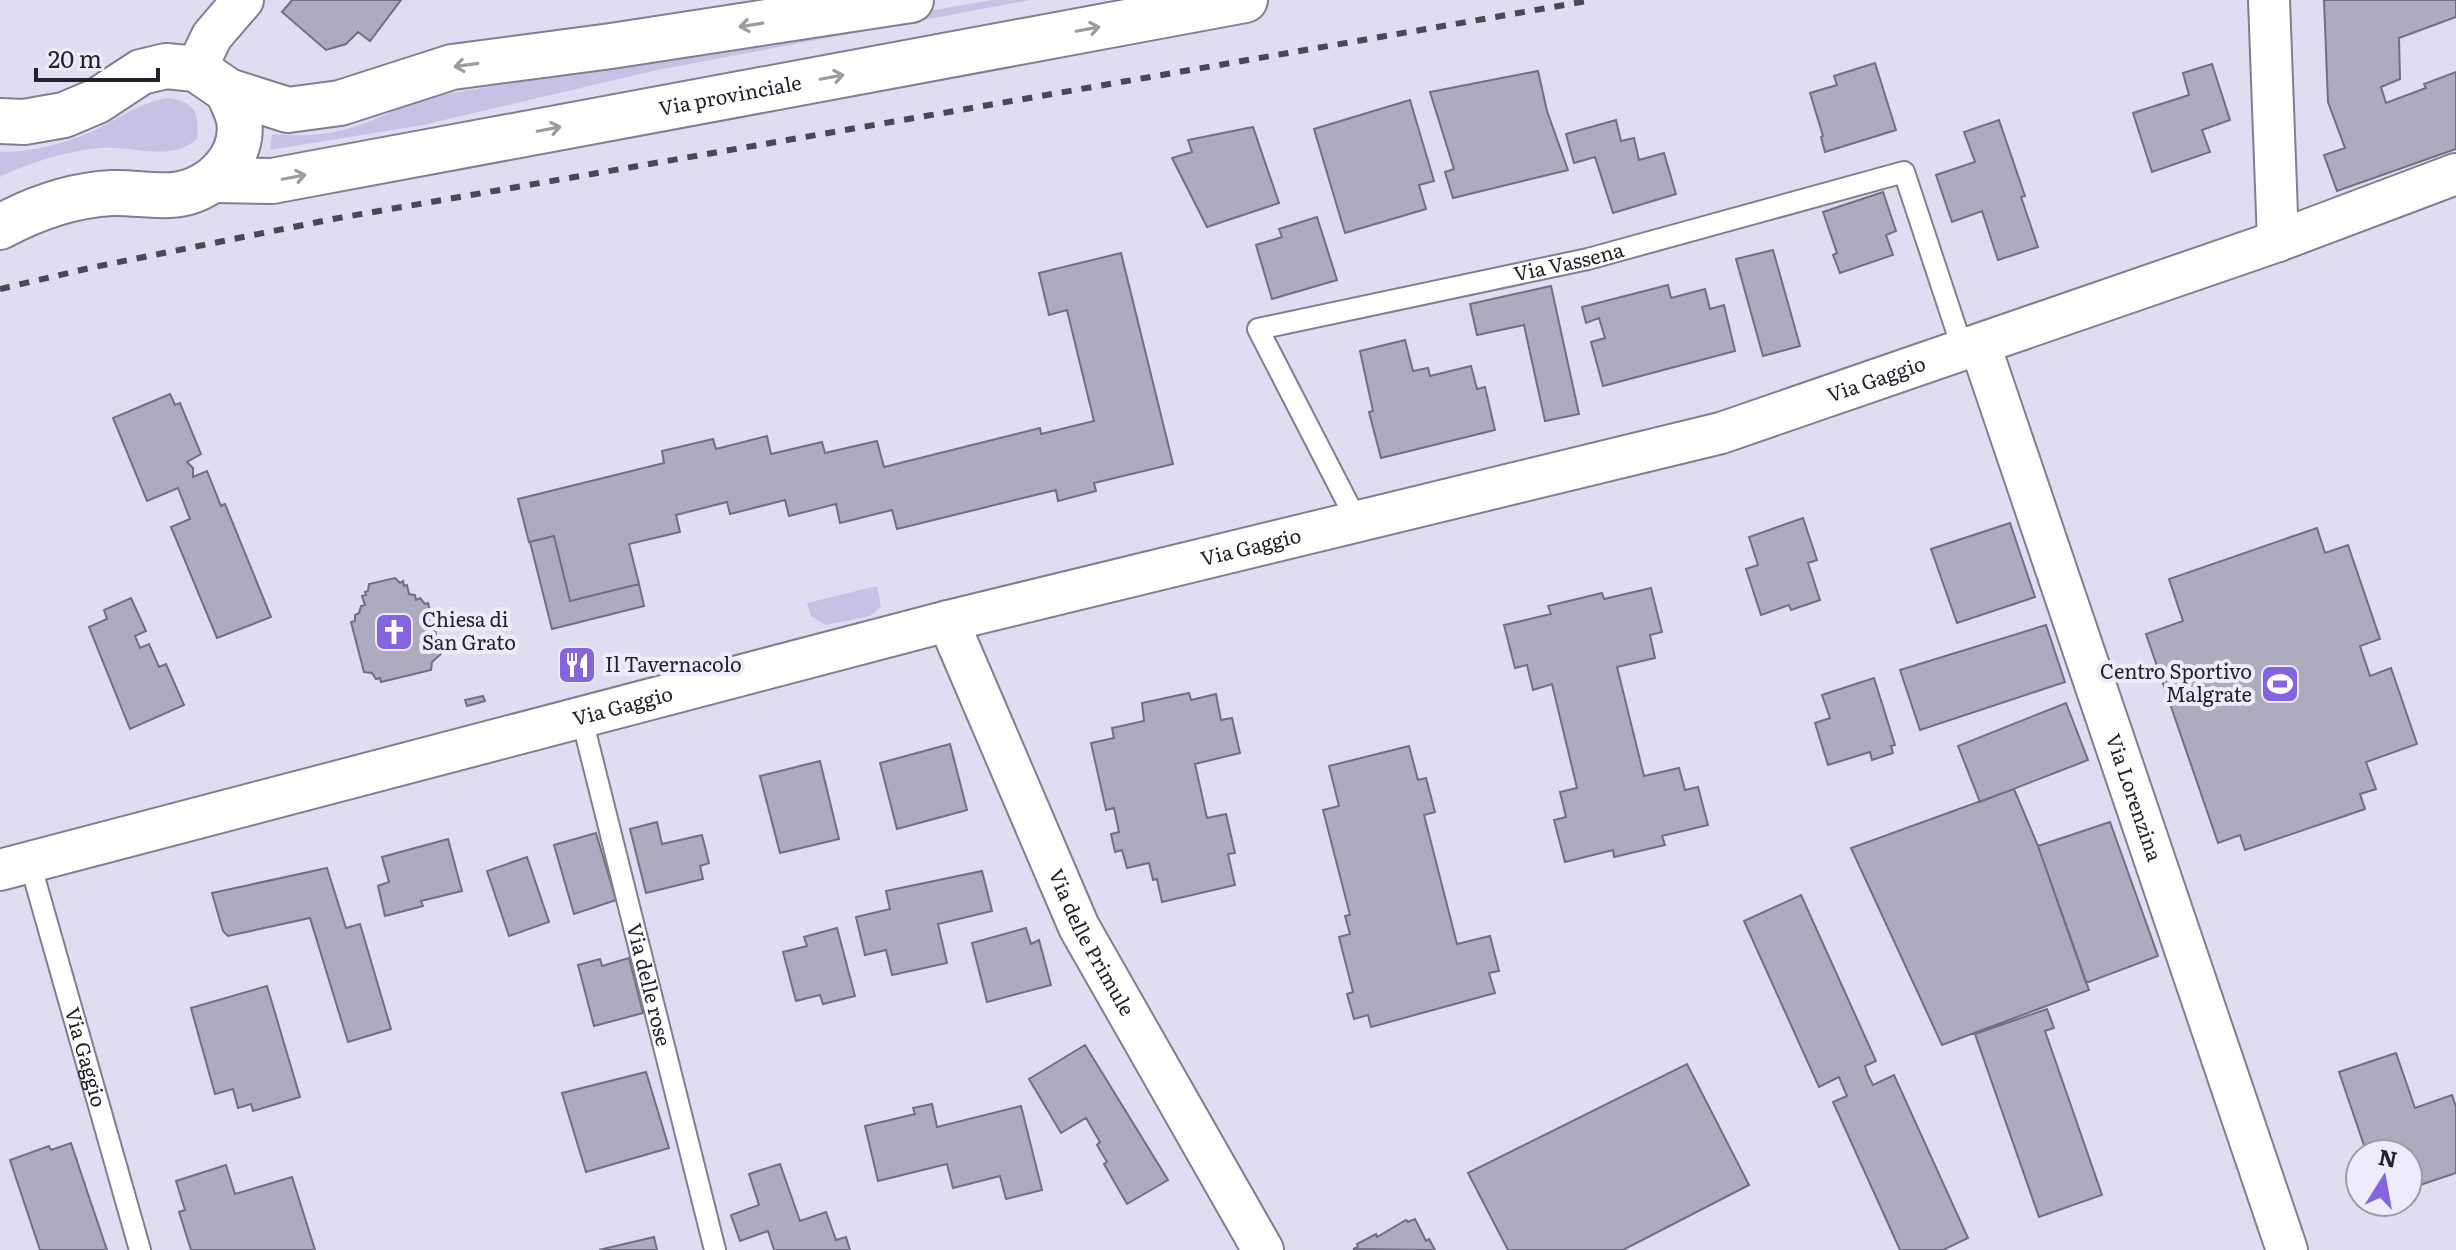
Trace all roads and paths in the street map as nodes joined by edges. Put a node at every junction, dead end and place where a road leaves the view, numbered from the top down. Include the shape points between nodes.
1 (243, 0) edge
2 (911, 0) edge
3 (1245, 0) edge
4 (2269, 0) edge
5 (212, 80) junction
6 (0, 121) edge
7 (2456, 174) edge
8 (216, 180) junction
9 (0, 227) edge
10 (2278, 241) junction
11 (1971, 348) junction
12 (1358, 523) junction
13 (948, 621) junction
14 (582, 719) junction
15 (15, 866) edge
16 (140, 1250) edge
17 (715, 1250) edge
18 (1263, 1250) edge
19 (2287, 1250) edge

1 - 5 street via 212,36
2 -> 5 main road via 452,67 340,103 288,110
8 -> 3 main road, Via provinciale via 272,181
4 - 10 street
5 - 6 main road via 166,66 141,72 64,115
5 - 8 main road via 239,121 235,153
7 - 10 street, Via Gaggio
8 - 9 main road via 180,194 66,199
10 - 11 street, Via Gaggio
11 - 12 street, Via Gaggio via 1721,433
11 - 12 lane, Via Vassena via 1904,172 1588,259 1258,329
11 - 19 street, Via Lorenzina
12 - 13 street, Via Gaggio
13 - 14 street, Via Gaggio
13 - 18 street, Via delle Primule via 1079,927
14 - 15 street, Via Gaggio
14 - 17 lane, Via delle rose
15 - 16 lane, Via Gaggio

